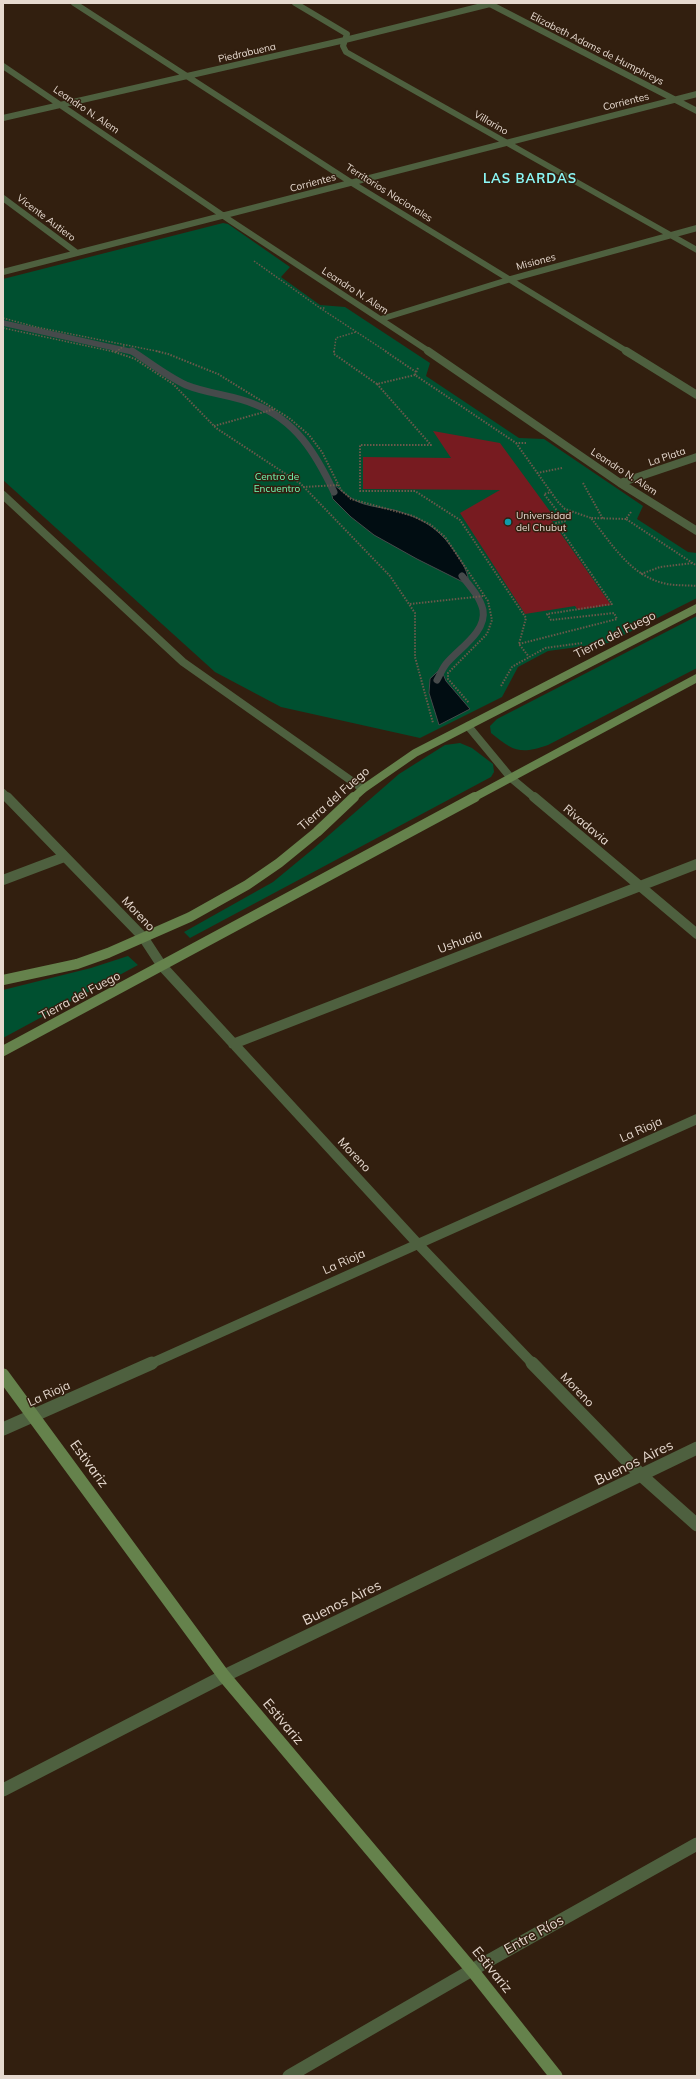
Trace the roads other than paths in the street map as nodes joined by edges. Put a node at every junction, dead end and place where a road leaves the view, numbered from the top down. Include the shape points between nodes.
1 (74, 3) edge
2 (295, 3) edge
3 (490, 3) edge
4 (345, 40) junction
5 (3, 66) edge
6 (186, 76) junction
7 (697, 94) edge
8 (676, 100) junction
9 (60, 104) junction
10 (697, 111) edge
11 (3, 118) edge
12 (507, 143) junction
13 (352, 183) junction
14 (3, 198) edge
15 (224, 216) junction
16 (697, 228) edge
17 (671, 235) junction
18 (697, 250) edge
19 (77, 253) junction
20 (3, 272) edge
21 (511, 279) junction
22 (381, 319) junction
23 (697, 395) edge
24 (697, 457) edge
25 (620, 483) junction
26 (3, 495) edge
27 (697, 531) edge
28 (697, 608) edge
29 (697, 678) edge
30 (468, 726) junction
31 (511, 778) junction
32 (362, 789) junction
33 (3, 793) edge
34 (64, 857) junction
35 (697, 864) edge
36 (3, 880) edge
37 (639, 887) junction
38 (697, 934) edge
39 (143, 937) junction
40 (162, 966) junction
41 (3, 980) edge
42 (233, 1044) junction
43 (3, 1051) edge
44 (697, 1119) edge
45 (417, 1243) junction
46 (3, 1375) edge
47 (34, 1415) junction
48 (3, 1429) edge
49 (697, 1448) edge
50 (642, 1476) junction
51 (697, 1525) edge
52 (224, 1676) junction
53 (3, 1790) edge
54 (697, 1844) edge
55 (472, 1970) junction
56 (289, 2076) edge
57 (556, 2076) edge

1 - 6 street, Territorios Nacionales
2 - 4 street, Villarino via 342,29 347,34
3 - 4 street, Piedrabuena
3 - 8 street, Elizabeth Adams de Humphreys
4 - 6 street, Piedrabuena
4 - 12 street, Villarino via 343,46 346,52
5 - 9 street, Leandro N. Alem
6 - 9 street, Piedrabuena
6 - 13 street, Territorios Nacionales
7 - 8 street, Corrientes
8 - 10 street, Elizabeth Adams de Humphreys
8 - 12 street, Corrientes
9 - 11 street, Piedrabuena
9 - 15 street, Leandro N. Alem
12 - 13 street, Corrientes
12 - 17 street, Villarino
13 - 15 street, Corrientes
13 - 21 street, Territorios Nacionales
14 - 19 street, Vicente Autiero
15 - 19 street, Corrientes
15 - 22 street, Leandro N. Alem
16 - 17 street, Misiones
17 - 18 street, Villarino
17 - 21 street, Misiones
19 - 20 street, Corrientes
21 - 22 street, Misiones
21 - 23 street, Territorios Nacionales
22 - 25 street, Leandro N. Alem
24 - 25 street, La Plata
25 - 27 street, Leandro N. Alem
26 - 32 street via 183,662
28 - 30 street, Tierra del Fuego
29 - 31 street, Tierra del Fuego
30 - 31 street, Rivadavia
30 - 32 street, Tierra del Fuego via 415,753
31 - 37 street, Rivadavia
31 - 40 street, Tierra del Fuego
32 - 39 street, Tierra del Fuego via 301,845 247,885 190,917
33 - 34 street, Moreno
34 - 36 street
34 - 39 street, Moreno
35 - 37 street, Ushuaia
37 - 38 street, Rivadavia
37 - 42 street, Ushuaia
39 - 40 street, Moreno
39 - 41 street, Tierra del Fuego via 77,964
40 - 42 street, Moreno
40 - 43 street, Tierra del Fuego
42 - 45 street, Moreno
44 - 45 street, La Rioja
45 - 47 street, La Rioja
45 - 50 street, Moreno
46 - 47 street, Estivariz
47 - 48 street, La Rioja
47 - 52 street, Estivariz
49 - 50 street, Buenos Aires
50 - 51 street, Moreno
50 - 52 street, Buenos Aires
52 - 53 street, Buenos Aires
52 - 55 street, Estivariz
54 - 55 street, Entre Ríos
55 - 56 street, Entre Ríos
55 - 57 street, Estivariz

